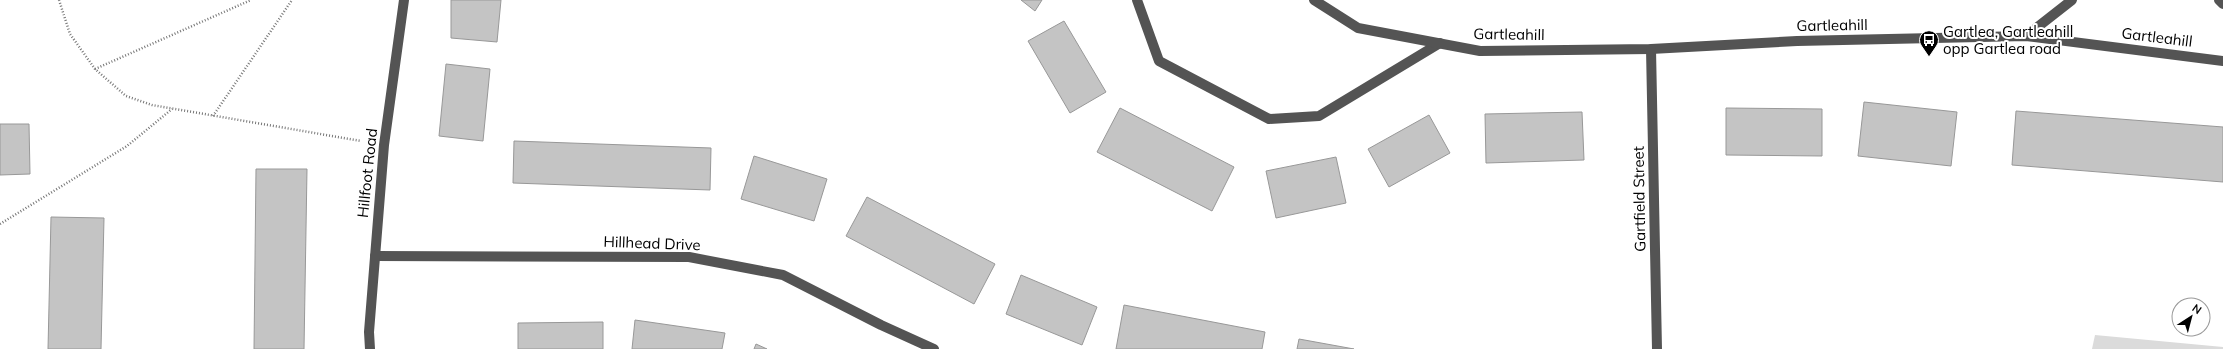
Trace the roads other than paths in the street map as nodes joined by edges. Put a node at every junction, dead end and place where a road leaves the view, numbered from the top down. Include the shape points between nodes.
1 (404, 0) edge
2 (1137, 0) edge
3 (1314, 0) edge
4 (2072, 0) edge
5 (2219, 0) edge
6 (2223, 4) edge
7 (2026, 36) junction
8 (1440, 43) junction
9 (1651, 49) junction
10 (2223, 61) edge
11 (374, 256) junction
12 (370, 349) edge
13 (934, 349) edge
14 (1657, 349) edge

1 - 11 street, Hillfoot Road via 384,146
2 - 8 street via 1159,61 1269,119 1319,116
3 - 8 street, Gartleahill via 1358,28
4 - 7 street
5 - 6 street
7 - 9 street, Gartleahill via 1797,41
7 - 10 street, Gartleahill
8 - 9 street, Gartleahill via 1480,51
9 - 14 street, Gartfield Street
11 - 12 street, Hillfoot Road
11 - 13 street, Hillhead Drive via 689,257 783,275

